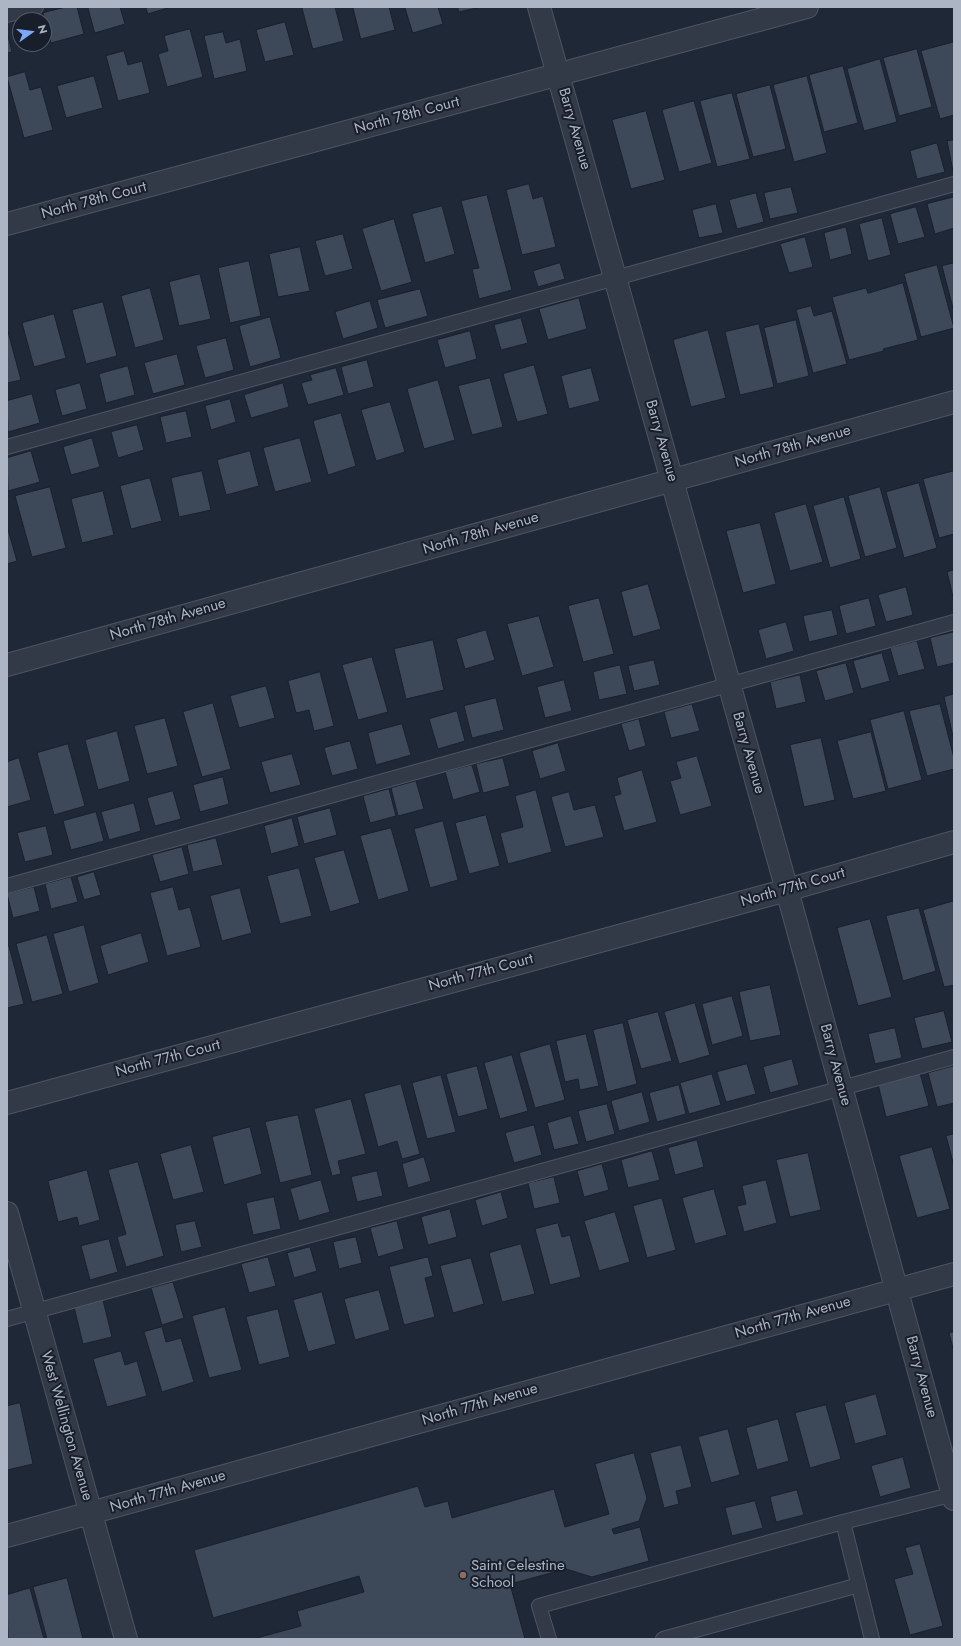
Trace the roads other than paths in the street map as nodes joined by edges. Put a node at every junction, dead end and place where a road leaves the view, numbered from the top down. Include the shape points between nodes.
1 (36, 7) edge
2 (539, 7) edge
3 (807, 7) edge
4 (7, 15) edge
5 (558, 74) junction
6 (954, 184) edge
7 (7, 224) edge
8 (616, 278) junction
9 (954, 402) edge
10 (7, 446) edge
11 (672, 481) junction
12 (954, 622) edge
13 (7, 665) edge
14 (729, 683) junction
15 (954, 842) edge
16 (7, 886) edge
17 (787, 890) junction
18 (954, 1057) edge
19 (842, 1088) junction
20 (7, 1103) edge
21 (7, 1213) edge
22 (954, 1274) edge
23 (896, 1290) junction
24 (34, 1312) junction
25 (7, 1320) edge
26 (954, 1496) edge
27 (91, 1513) junction
28 (843, 1522) junction
29 (7, 1536) edge
30 (859, 1585) junction
31 (126, 1639) edge
32 (549, 1639) edge
33 (663, 1639) edge
34 (872, 1639) edge

1 - 4 lane
2 - 5 street, Barry Avenue
3 - 5 street, North 78th Court
5 - 7 street, North 78th Court
5 - 8 street, Barry Avenue
6 - 8 lane
8 - 10 lane
8 - 11 street, Barry Avenue
9 - 11 street, North 78th Avenue
11 - 13 street, North 78th Avenue
11 - 14 street, Barry Avenue
12 - 14 lane
14 - 16 lane
14 - 17 street, Barry Avenue
15 - 17 street, North 77th Court
17 - 19 street, Barry Avenue
17 - 20 street, North 77th Court
18 - 19 lane
19 - 23 street, Barry Avenue
19 - 24 lane
21 - 24 street, West Wellington Avenue
22 - 23 street, North 77th Avenue
23 - 26 street, Barry Avenue
23 - 27 street, North 77th Avenue
24 - 25 lane
24 - 27 street, West Wellington Avenue
26 - 28 lane
27 - 29 street, North 77th Avenue
27 - 31 street, West Wellington Avenue
28 - 30 lane
28 - 32 lane via 539,1606
30 - 33 lane
30 - 34 lane

